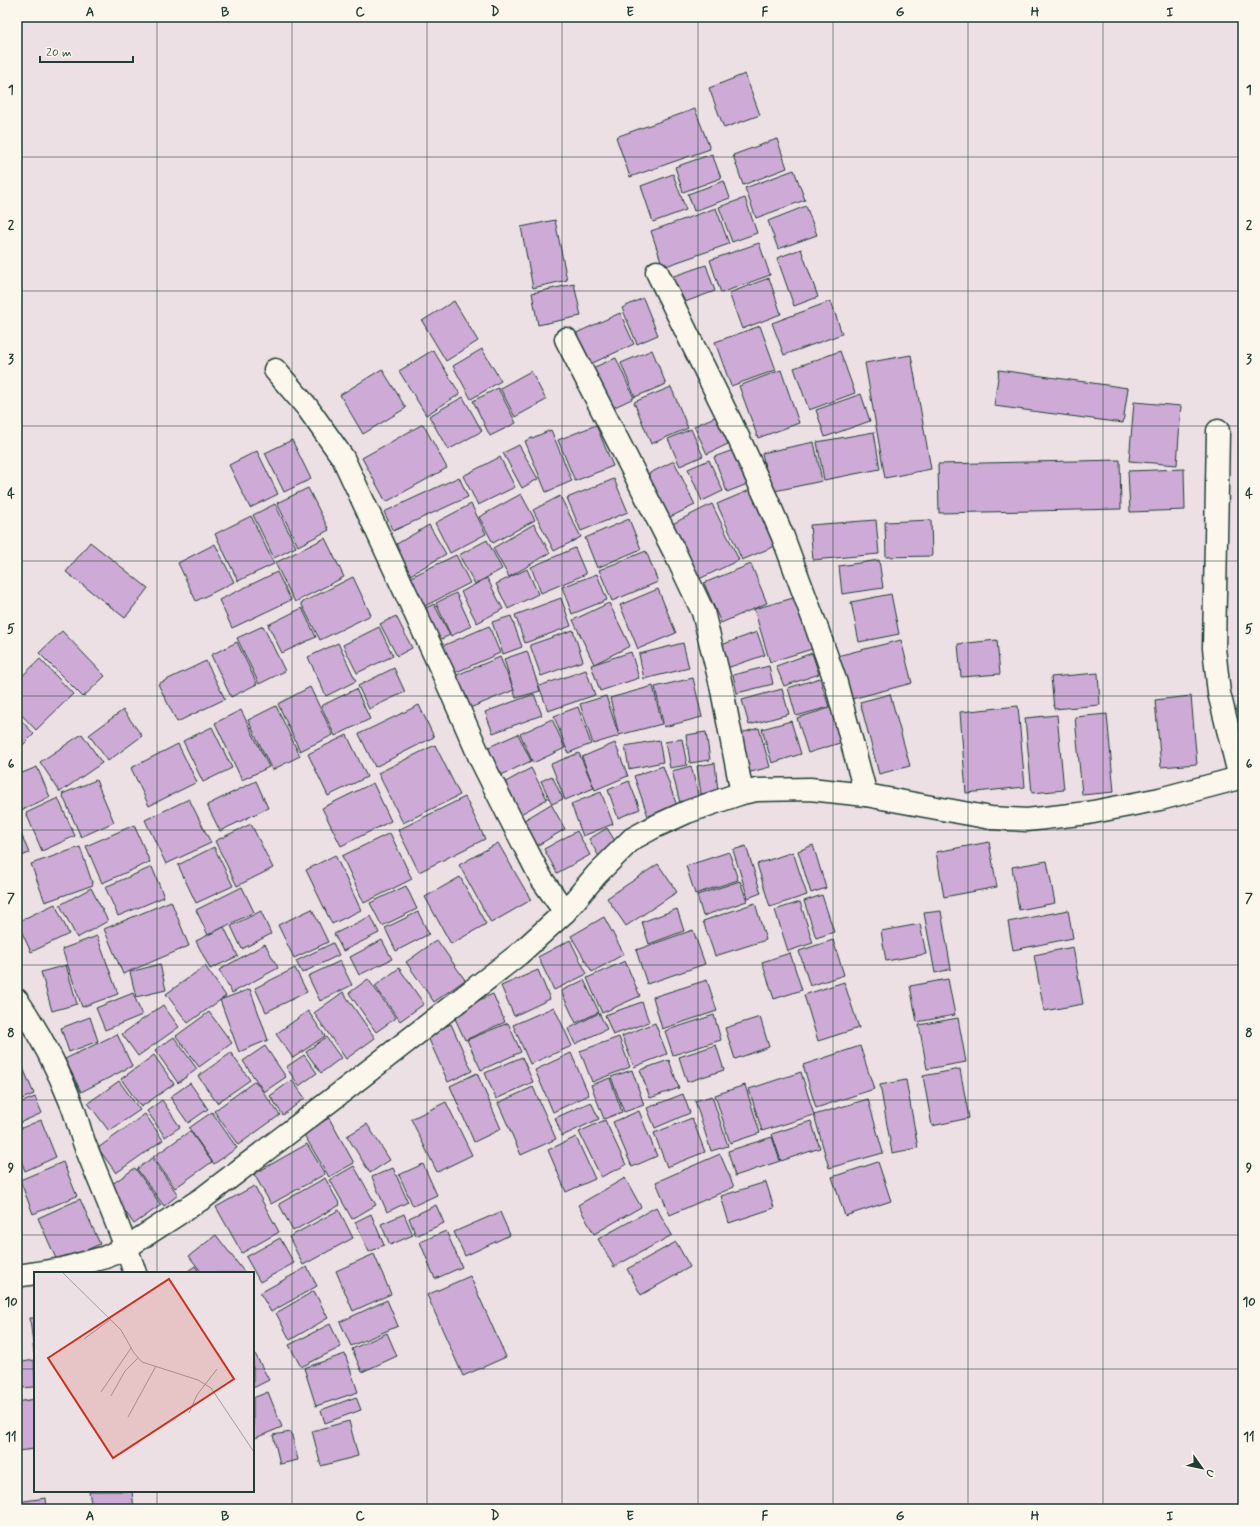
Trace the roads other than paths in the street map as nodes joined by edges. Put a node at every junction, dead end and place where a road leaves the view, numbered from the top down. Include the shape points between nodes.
1 (657, 272) dead end
2 (566, 339) dead end
3 (275, 370) dead end
4 (1218, 431) dead end
5 (1241, 778) edge
6 (742, 793) junction
7 (866, 795) junction
8 (565, 912) junction
9 (17, 1000) edge
10 (127, 1247) junction
11 (43, 1272) edge
12 (135, 1272) edge
13 (34, 1273) edge
14 (17, 1276) edge

1 - 7 street via 740,441 783,537 836,683
2 - 6 street via 703,612 719,672
3 - 8 street via 307,407 343,458 481,760 541,878
4 - 5 street via 1214,648 1219,693
5 - 7 street via 1160,799 1095,812 1027,820 991,818
6 - 7 street via 757,790 810,789
6 - 8 street via 687,812 632,839 597,874
8 - 10 street via 518,954 334,1098 203,1198
9 - 10 street via 30,1019 71,1104 84,1143
10 - 11 street via 106,1257
10 - 12 street
13 - 14 street

